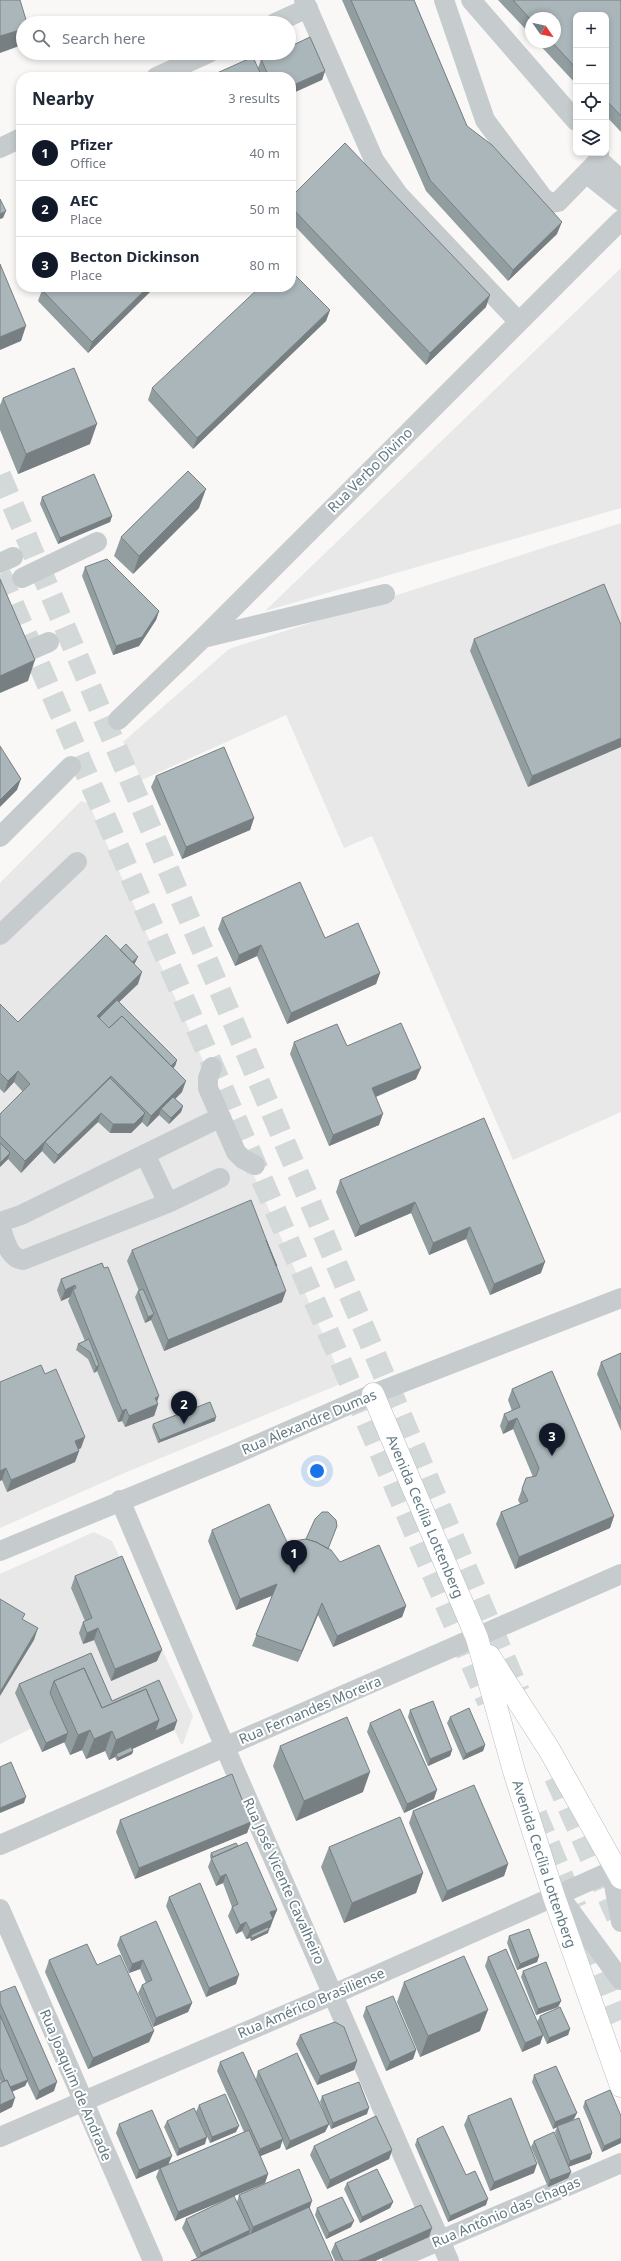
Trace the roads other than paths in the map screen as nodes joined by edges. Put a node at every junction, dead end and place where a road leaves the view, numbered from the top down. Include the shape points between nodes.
1 (444, 0) edge
2 (471, 0) edge
3 (306, 4) edge
4 (286, 16) edge
5 (194, 60) edge
6 (167, 72) edge
7 (575, 120) edge
8 (16, 140) edge
9 (0, 148) edge
10 (595, 163) edge
11 (621, 180) edge
12 (621, 200) edge
13 (621, 220) edge
14 (518, 322) junction
15 (98, 542) dead end
16 (22, 578) dead end
17 (384, 594) dead end
18 (203, 638) junction
19 (49, 642) dead end
20 (17, 656) edge
21 (118, 720) dead end
22 (71, 766) dead end
23 (0, 837) edge
24 (77, 862) dead end
25 (0, 935) edge
26 (212, 1067) dead end
27 (221, 1117) junction
28 (145, 1154) junction
29 (256, 1165) dead end
30 (220, 1178) dead end
31 (168, 1203) junction
32 (0, 1222) edge
33 (0, 1226) edge
34 (621, 1298) edge
35 (373, 1394) junction
36 (120, 1500) junction
37 (0, 1551) edge
38 (621, 1574) edge
39 (477, 1638) junction
40 (225, 1746) junction
41 (0, 1846) edge
42 (616, 1868) edge
43 (554, 1892) junction
44 (0, 1909) edge
45 (621, 1922) edge
46 (621, 1980) edge
47 (334, 1994) junction
48 (621, 2086) edge
49 (84, 2101) junction
50 (0, 2137) edge
51 (621, 2163) edge
52 (441, 2240) junction
53 (153, 2261) edge
54 (392, 2261) edge
55 (450, 2261) edge

1 - 10 street via 485,120 544,199 552,203 558,202
2 - 7 street
3 - 4 street
3 - 14 street via 374,160 398,194
5 - 6 street
8 - 9 street
10 - 11 street
10 - 12 street
13 - 14 street, Rua Verbo Divino
14 - 18 street, Rua Verbo Divino
15 - 16 street
17 - 18 street
18 - 21 street, Rua Verbo Divino
19 - 20 street
22 - 23 street
24 - 25 street
26 - 27 street via 208,1088
27 - 28 street
27 - 29 street via 236,1152 243,1159
28 - 31 street
28 - 32 street via 21,1215
30 - 31 street
31 - 33 street via 24,1260 17,1260 11,1254
34 - 35 street, Rua Alexandre Dumas
35 - 36 street, Rua Alexandre Dumas via 233,1455
35 - 39 main road, Avenida Cecília Lottenberg
36 - 37 street, Rua Alexandre Dumas
36 - 40 street, Rua José Vicente Cavalheiro
38 - 39 street, Rua Fernandes Moreira
39 - 40 street, Rua Fernandes Moreira
39 - 42 main road, Avenida Cecília Lottenberg via 550,1751
39 - 43 main road, Avenida Cecília Lottenberg via 514,1771
40 - 41 street, Rua Fernandes Moreira
40 - 47 street, Rua José Vicente Cavalheiro
42 - 43 street, Rua Américo Brasiliense
42 - 45 street
43 - 46 street
43 - 47 street, Rua Américo Brasiliense
43 - 48 main road, Avenida Cecília Lottenberg
44 - 49 street, Rua Joaquim de Andrade
47 - 49 street, Rua Américo Brasiliense
47 - 52 street, Rua José Vicente Cavalheiro
49 - 50 street, Rua Américo Brasiliense
49 - 53 street, Rua Joaquim de Andrade
51 - 52 street, Rua Antônio das Chagas
52 - 54 street, Rua Antônio das Chagas
52 - 55 street, Rua José Vicente Cavalheiro

